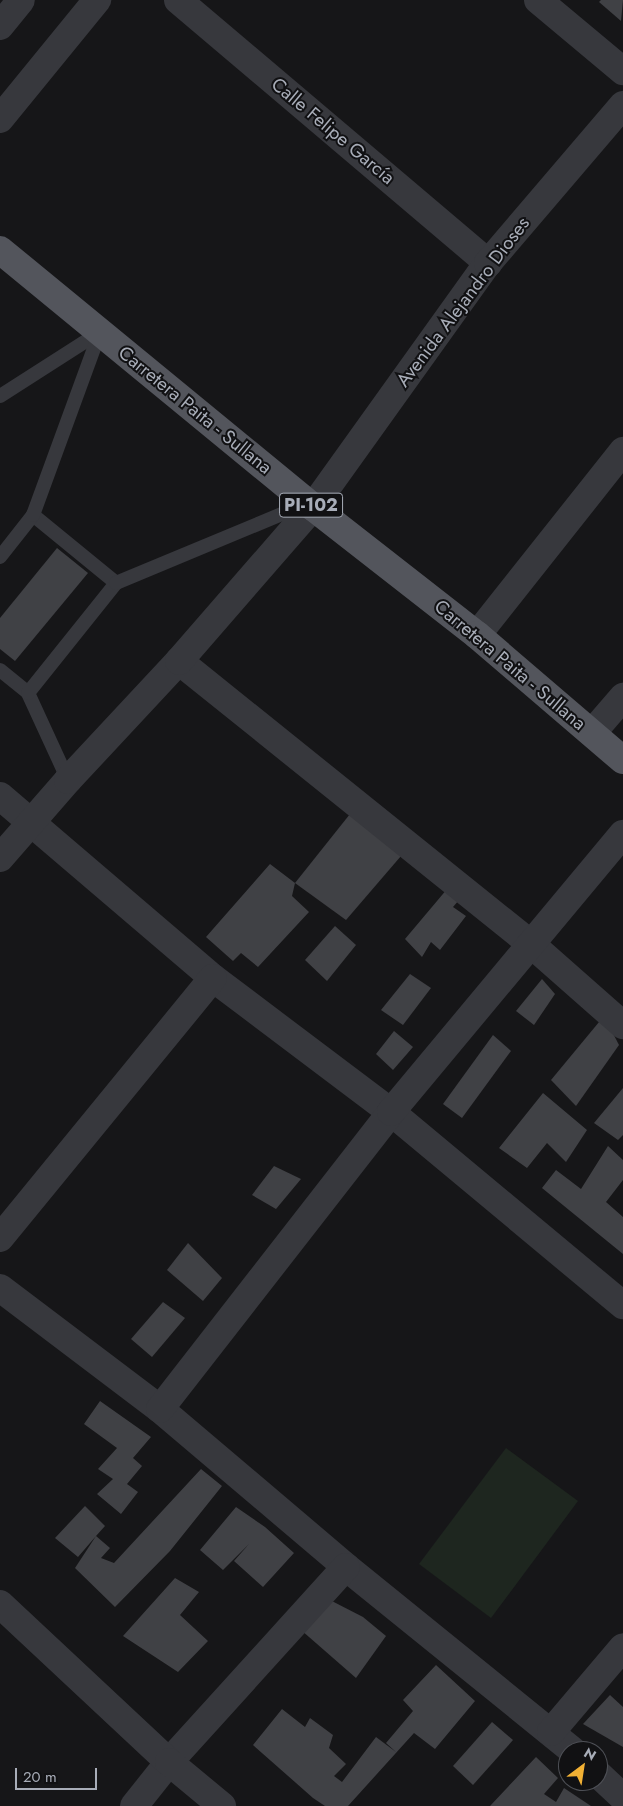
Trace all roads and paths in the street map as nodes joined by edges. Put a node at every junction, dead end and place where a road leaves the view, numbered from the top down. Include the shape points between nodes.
1 (21, 0) edge
2 (97, 0) edge
3 (178, 0) edge
4 (538, 0) edge
5 (0, 26) edge
6 (623, 71) edge
7 (623, 105) edge
8 (0, 119) edge
9 (0, 250) edge
10 (488, 263) junction
11 (100, 332) junction
12 (0, 396) edge
13 (623, 451) edge
14 (311, 505) junction
15 (33, 515) junction
16 (0, 557) edge
17 (116, 583) junction
18 (477, 635) junction
19 (179, 661) junction
20 (0, 670) edge
21 (28, 693) junction
22 (623, 697) edge
23 (592, 734) junction
24 (623, 760) edge
25 (68, 780) junction
26 (0, 796) edge
27 (30, 822) junction
28 (623, 834) edge
29 (0, 858) edge
30 (531, 944) junction
31 (213, 978) junction
32 (623, 1025) edge
33 (391, 1112) junction
34 (0, 1238) edge
35 (0, 1288) edge
36 (623, 1304) edge
37 (160, 1409) junction
38 (346, 1566) junction
39 (0, 1604) edge
40 (623, 1646) edge
41 (551, 1732) junction
42 (561, 1741) edge
43 (169, 1762) junction
44 (608, 1783) edge
45 (623, 1797) edge
46 (134, 1806) edge
47 (222, 1806) edge

1 - 5 street
2 - 8 street
3 - 10 street, Calle Felipe García
4 - 6 street
7 - 10 street, Avenida Alejandro Dioses
9 - 11 main road, Carretera Paita - Sullana / PI-102
10 - 14 street, Avenida Alejandro Dioses
11 - 12 lane
11 - 14 main road, Carretera Paita - Sullana / PI-102
11 - 15 lane
13 - 18 street
14 - 17 lane
14 - 18 main road, Carretera Paita - Sullana / PI-102
14 - 19 street, Avenida Alejandro Dioses
15 - 16 lane
15 - 17 lane
17 - 21 lane
18 - 23 main road, Carretera Paita - Sullana / PI-102
19 - 25 street, Avenida Alejandro Dioses
19 - 30 street
20 - 21 lane
21 - 25 lane
22 - 23 street
23 - 24 main road, Carretera Paita - Sullana / PI-102
25 - 27 street, Avenida Alejandro Dioses
26 - 27 street
27 - 29 street, Avenida Alejandro Dioses
27 - 31 street
28 - 30 street
30 - 32 street
30 - 33 street
31 - 33 street
31 - 34 street
33 - 36 street
33 - 37 street
35 - 37 street
37 - 38 street
38 - 41 street
38 - 43 street
39 - 43 street
40 - 41 street
41 - 42 street
43 - 46 street
43 - 47 street
44 - 45 street

